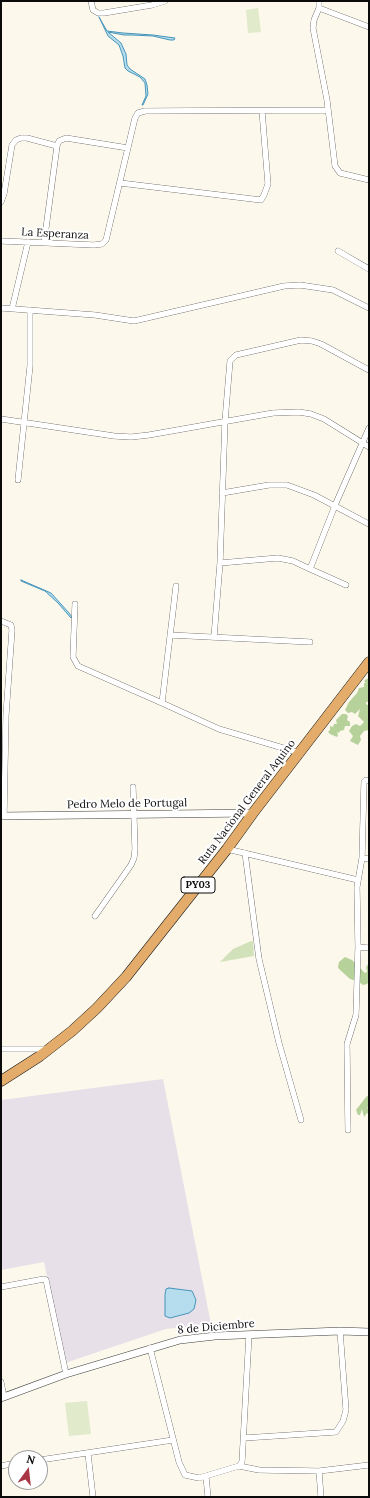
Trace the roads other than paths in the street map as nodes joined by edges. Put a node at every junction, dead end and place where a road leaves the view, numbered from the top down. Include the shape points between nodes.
1 (91, 1) edge
2 (165, 1) edge
3 (319, 1) edge
4 (319, 8) junction
5 (369, 27) edge
6 (328, 110) junction
7 (262, 111) junction
8 (57, 146) junction
9 (128, 148) junction
10 (369, 180) edge
11 (120, 183) junction
12 (1, 202) edge
13 (1, 242) edge
14 (28, 242) junction
15 (44, 243) junction
16 (338, 251) dead end
17 (369, 269) edge
18 (1, 308) edge
19 (369, 308) edge
20 (12, 309) junction
21 (30, 310) junction
22 (369, 370) edge
23 (1, 419) edge
24 (225, 421) junction
25 (24, 422) junction
26 (369, 428) edge
27 (363, 443) junction
28 (369, 447) edge
29 (18, 480) dead end
30 (222, 493) junction
31 (335, 505) junction
32 (369, 524) edge
33 (220, 563) junction
34 (310, 569) junction
35 (346, 585) dead end
36 (176, 586) dead end
37 (75, 604) dead end
38 (1, 620) edge
39 (170, 635) junction
40 (214, 637) junction
41 (310, 642) dead end
42 (369, 662) edge
43 (162, 702) junction
44 (4, 715) edge
45 (300, 753) junction
46 (369, 781) edge
47 (133, 786) dead end
48 (253, 813) junction
49 (134, 815) junction
50 (3, 816) edge
51 (227, 849) junction
52 (246, 853) junction
53 (362, 858) junction
54 (369, 859) edge
55 (358, 880) junction
56 (95, 916) dead end
57 (358, 947) junction
58 (369, 948) edge
59 (1, 1049) edge
60 (51, 1049) junction
61 (1, 1081) edge
62 (301, 1120) dead end
63 (348, 1130) dead end
64 (1, 1287) edge
65 (340, 1331) junction
66 (369, 1332) edge
67 (249, 1335) junction
68 (150, 1348) junction
69 (66, 1374) junction
70 (1, 1382) edge
71 (2, 1398) edge
72 (244, 1438) junction
73 (173, 1440) junction
74 (88, 1454) junction
75 (48, 1459) edge
76 (369, 1465) edge
77 (239, 1466) junction
78 (319, 1471) junction
79 (206, 1477) junction
80 (93, 1497) edge
81 (208, 1497) edge
82 (322, 1497) edge

1 - 2 street via 93,10 104,13
3 - 4 street
4 - 5 street
4 - 6 street via 313,28
6 - 7 street
6 - 10 street via 333,160 337,170
7 - 9 street via 138,113
7 - 11 street via 268,184 261,200
8 - 9 street via 59,141 66,138
8 - 12 street via 28,138 16,140 10,150
8 - 15 street
9 - 11 street
11 - 15 street, La Esperanza via 106,240 102,244 94,246
13 - 14 street, La Esperanza
14 - 15 street, La Esperanza
14 - 20 street
16 - 17 street
18 - 20 street
19 - 21 street via 333,290 300,285 284,286 134,321
20 - 21 street
21 - 25 street via 30,366
22 - 24 street via 312,341 294,341 236,355 230,361
23 - 25 street
24 - 25 street via 131,437
24 - 27 street via 273,413 299,412 324,419
24 - 30 street
25 - 29 street
26 - 27 street
27 - 28 street
27 - 31 street
30 - 31 street via 269,485 287,485
30 - 33 street
31 - 32 street
31 - 34 street
33 - 34 street via 278,558 293,561
33 - 40 street
34 - 35 street
36 - 39 street
37 - 43 street via 73,657 78,666
38 - 44 street via 11,625 12,630
39 - 40 street
39 - 43 street
40 - 41 street
42 - 45 highway, Ruta Nacional General Aquino / PY03
43 - 45 street via 219,729
44 - 50 street
45 - 48 highway, Ruta Nacional General Aquino / PY03
46 - 53 street via 364,782
47 - 49 street
48 - 49 street, Pedro Melo de Portugal
48 - 51 highway, Ruta Nacional General Aquino / PY03
49 - 50 street, Pedro Melo de Portugal
49 - 56 street via 134,858
51 - 52 street
51 - 60 highway, Ruta Nacional General Aquino / PY03 via 126,977 97,1008
52 - 55 street
52 - 62 street via 259,959
53 - 54 street
53 - 55 street
55 - 57 street
57 - 58 street
57 - 63 street via 356,1015 347,1044
59 - 60 street
60 - 61 highway, Ruta Nacional General Aquino / PY03
64 - 69 street via 46,1280
65 - 66 street, 8 de Diciembre
65 - 67 street, 8 de Diciembre
65 - 72 street via 346,1410 336,1432
67 - 68 street, 8 de Diciembre via 180,1340
67 - 72 street
68 - 69 street, 8 de Diciembre
68 - 73 street
69 - 71 street, 8 de Diciembre
70 - 71 street
72 - 77 street via 242,1462
73 - 74 street
73 - 79 street via 185,1476
74 - 75 street
74 - 80 street
76 - 78 street
77 - 78 street via 259,1470
77 - 79 street
78 - 82 street
79 - 81 street

